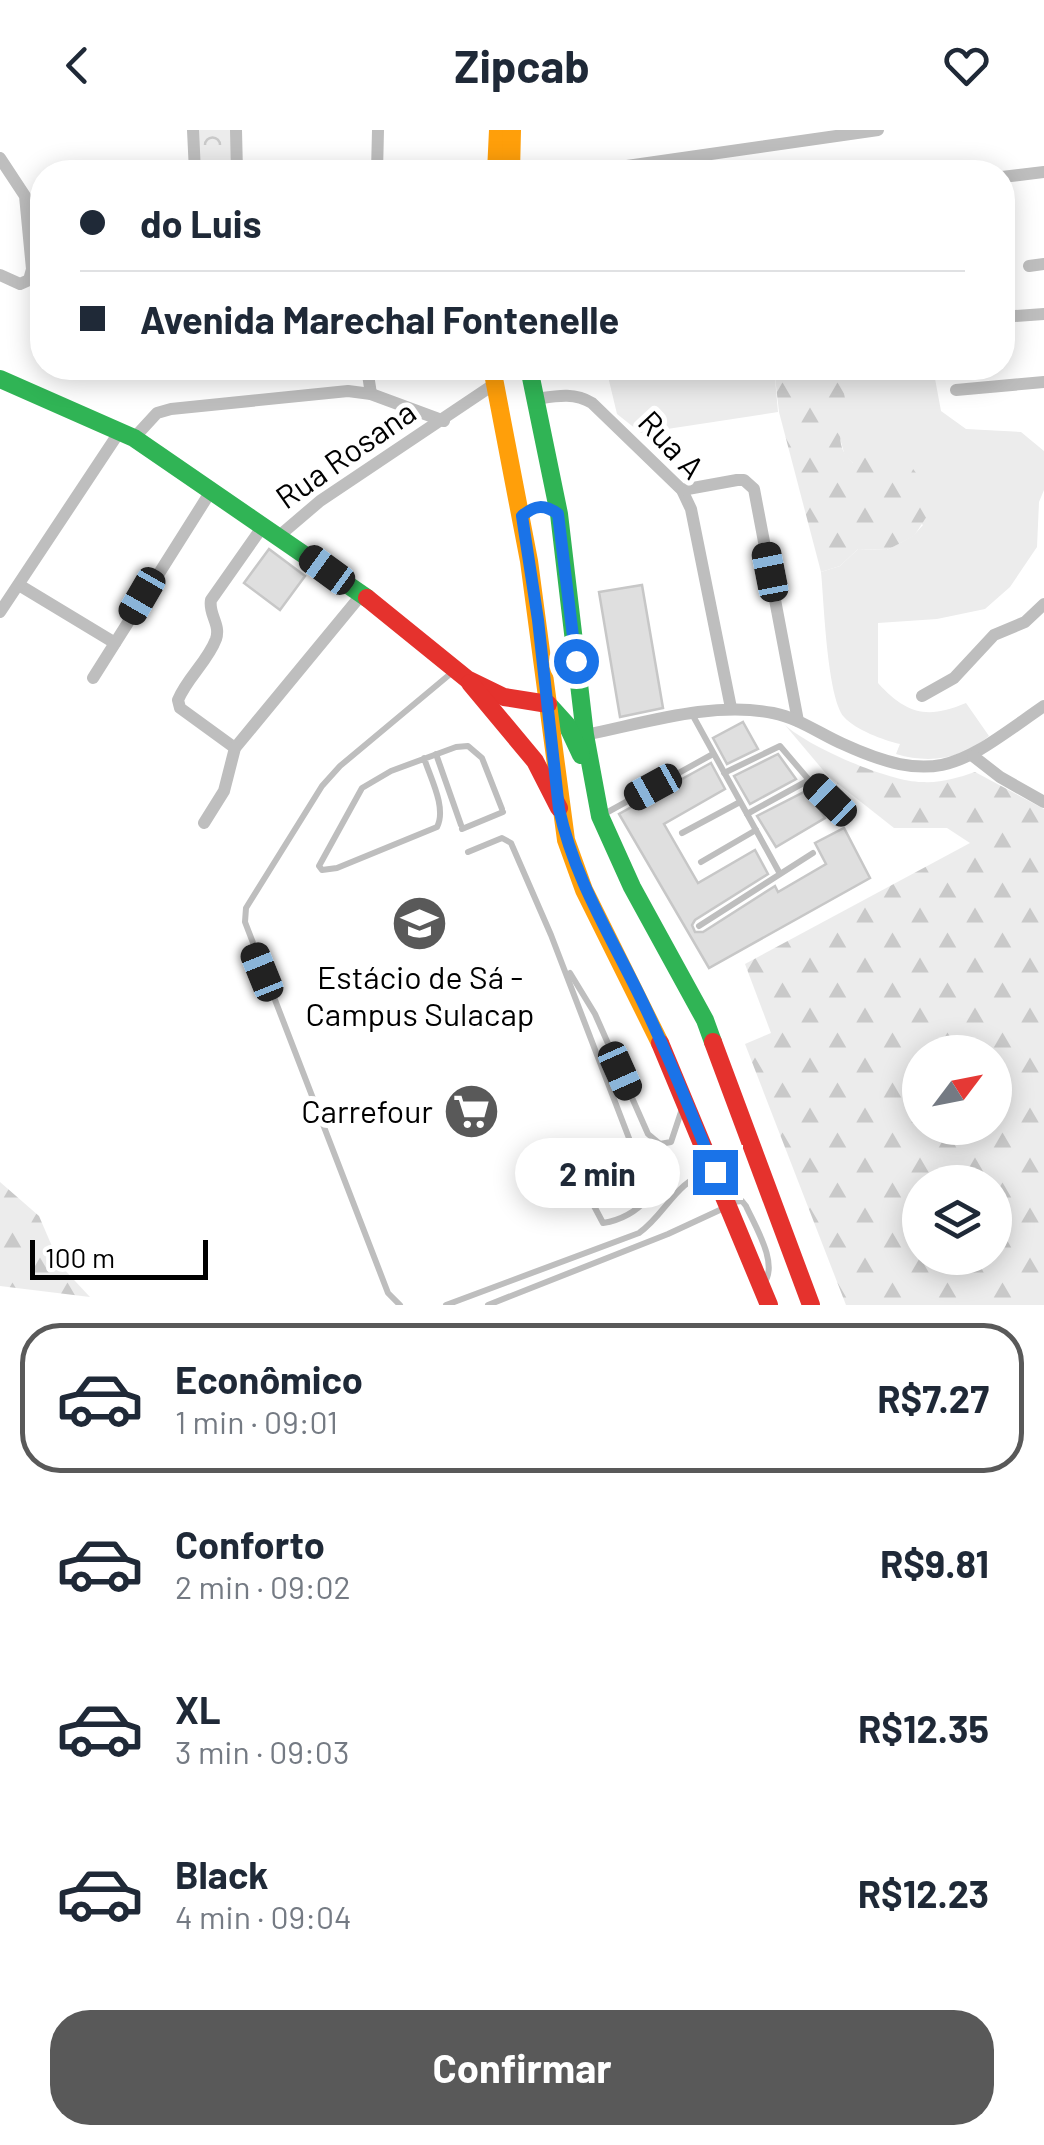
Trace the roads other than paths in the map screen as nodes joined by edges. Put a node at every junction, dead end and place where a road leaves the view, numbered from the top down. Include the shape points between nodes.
1 (193, 130) edge
2 (236, 130) edge
3 (378, 130) edge
4 (499, 130) edge
5 (878, 130) edge
6 (0, 158) edge
7 (194, 160) edge
8 (237, 160) edge
9 (377, 160) edge
10 (497, 160) edge
11 (508, 160) edge
12 (669, 160) edge
13 (1044, 172) edge
14 (1015, 175) edge
15 (30, 249) edge
16 (0, 275) edge
17 (30, 277) edge
18 (1044, 314) edge
19 (1015, 316) edge
20 (0, 379) edge
21 (368, 380) edge
22 (488, 380) edge
23 (493, 380) edge
24 (532, 380) edge
25 (1044, 382) edge
26 (956, 390) dead end
27 (370, 394) junction
28 (536, 399) junction
29 (444, 421) junction
30 (127, 435) junction
31 (682, 490) junction
32 (211, 491) junction
33 (558, 514) junction
34 (522, 516) junction
35 (271, 531) junction
36 (19, 586) junction
37 (362, 594) junction
38 (1044, 604) edge
39 (0, 612) edge
40 (115, 643) junction
41 (461, 674) junction
42 (93, 678) dead end
43 (922, 696) dead end
44 (541, 704) junction
45 (1044, 706) edge
46 (731, 708) junction
47 (692, 714) junction
48 (798, 721) junction
49 (584, 735) junction
50 (520, 741) junction
51 (235, 748) junction
52 (436, 754) junction
53 (713, 754) junction
54 (973, 756) junction
55 (424, 758) junction
56 (724, 773) junction
57 (591, 780) junction
58 (809, 780) junction
59 (740, 802) junction
60 (1044, 802) edge
61 (559, 809) junction
62 (747, 814) junction
63 (600, 816) junction
64 (850, 819) dead end
65 (204, 823) dead end
66 (756, 830) junction
67 (682, 832) dead end
68 (468, 852) dead end
69 (813, 853) dead end
70 (701, 862) dead end
71 (779, 872) junction
72 (699, 926) dead end
73 (570, 973) dead end
74 (685, 1098) junction
75 (715, 1172) junction
76 (588, 1192) dead end
77 (648, 1198) dead end
78 (730, 1205) junction
79 (594, 1206) dead end
80 (400, 1305) edge
81 (446, 1305) edge
82 (488, 1305) edge
83 (769, 1305) edge
84 (811, 1305) edge

1 - 7 street
2 - 8 street
3 - 9 street
4 - 10 main road
4 - 11 main road
5 - 12 street
6 - 15 street via 25,196
13 - 14 street
16 - 17 street via 20,284
18 - 19 street
20 - 30 main road
21 - 27 street
22 - 29 street, Rua Rosana
23 - 34 main road
24 - 28 main road
25 - 26 street
27 - 29 street
27 - 30 street via 171,409
28 - 31 street, Rua A via 582,397
28 - 33 main road
29 - 35 street, Rua Rosana
30 - 32 main road
30 - 36 street
31 - 46 street, Rua A
31 - 48 street via 737,480 754,489
32 - 35 main road
32 - 40 street
33 - 34 main road via 538,506
33 - 49 main road
34 - 44 main road
35 - 37 main road
35 - 51 street, Rua Rosana via 211,600 218,631 178,704
36 - 39 street
36 - 40 street
37 - 41 main road
37 - 51 street
38 - 43 street via 1025,622 994,635 954,678
40 - 42 street
41 - 44 main road via 504,696
41 - 50 main road
41 - 80 lane via 322,786 249,903 245,922 388,1293
44 - 50 main road via 524,713
44 - 57 main road via 567,724
44 - 61 main road
45 - 54 street
46 - 47 street
46 - 48 street
47 - 49 street
47 - 53 lane
48 - 54 street via 888,764 923,767
49 - 57 main road
50 - 61 main road
51 - 65 street via 224,791
52 - 52 lane via 462,827 503,811 475,750
52 - 55 lane
53 - 56 lane
53 - 63 lane
54 - 60 street
55 - 55 lane via 362,788 322,870 436,827 440,810
56 - 58 lane via 780,746
56 - 59 lane
57 - 63 main road
58 - 62 lane
58 - 64 lane
59 - 62 lane
59 - 67 lane
61 - 74 main road via 584,890
62 - 66 lane
63 - 84 main road via 704,1020
66 - 70 lane
66 - 71 lane
68 - 76 lane via 502,838 511,843 637,1159 632,1173
69 - 71 lane
71 - 72 lane
73 - 74 lane via 648,1134 660,1144 673,1138
74 - 75 main road
75 - 78 main road
75 - 81 lane via 688,1179 638,1232
77 - 79 lane via 610,1222 603,1223
78 - 82 lane
78 - 83 main road

